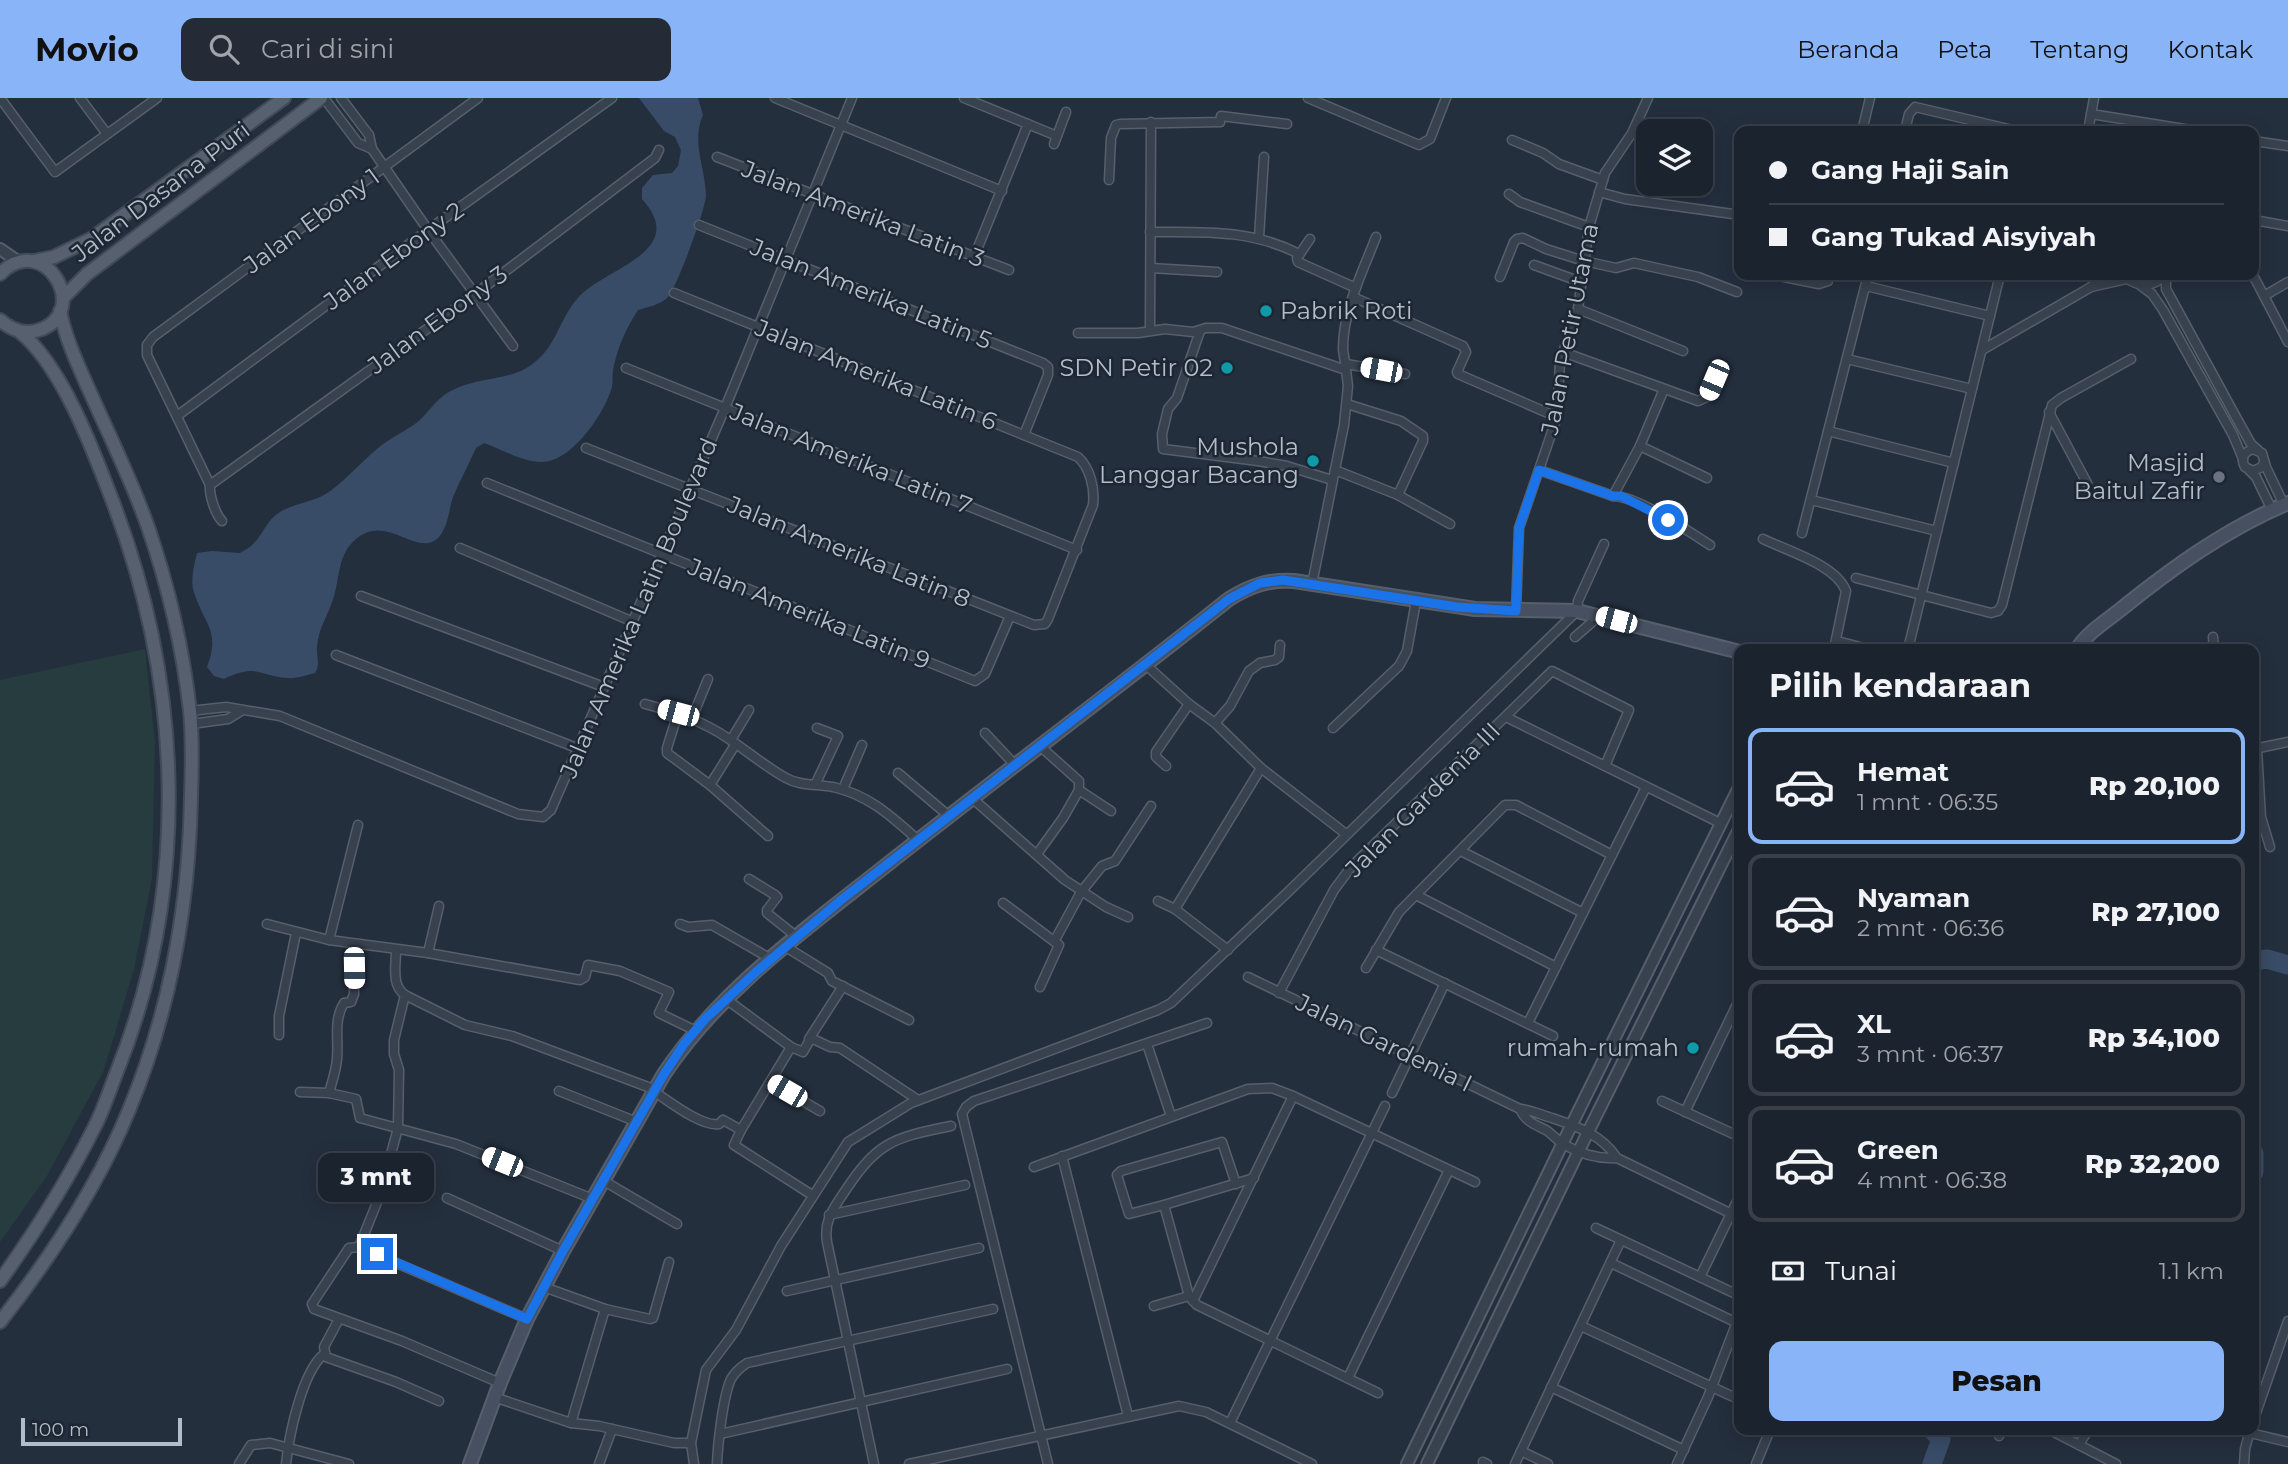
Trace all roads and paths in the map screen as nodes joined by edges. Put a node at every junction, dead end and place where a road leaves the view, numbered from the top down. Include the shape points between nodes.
1 (0, 98) edge
2 (80, 98) edge
3 (157, 98) edge
4 (284, 98) edge
5 (323, 98) edge
6 (341, 98) edge
7 (478, 98) edge
8 (611, 98) edge
9 (775, 98) edge
10 (852, 98) edge
11 (964, 98) edge
12 (1308, 98) edge
13 (1446, 98) edge
14 (1648, 98) edge
15 (1870, 98) edge
16 (2092, 98) edge
17 (5, 110) edge
18 (1066, 112) dead end
19 (2091, 114) junction
20 (1151, 122) junction
21 (1028, 124) junction
22 (1287, 124) dead end
23 (841, 125) junction
24 (1863, 126) edge
25 (1906, 126) edge
26 (1996, 126) edge
27 (2089, 126) edge
28 (2153, 126) edge
29 (107, 134) junction
30 (1512, 140) dead end
31 (2259, 143) edge
32 (2288, 146) edge
33 (372, 149) junction
34 (659, 150) dead end
35 (717, 157) dead end
36 (1264, 157) dead end
37 (385, 168) junction
38 (1109, 180) dead end
39 (1603, 180) junction
40 (1002, 191) junction
41 (1599, 192) junction
42 (813, 194) junction
43 (1509, 194) dead end
44 (1734, 214) edge
45 (2259, 221) edge
46 (699, 225) dead end
47 (2288, 226) edge
48 (1589, 227) junction
49 (428, 230) junction
50 (1150, 232) junction
51 (1376, 237) dead end
52 (1259, 238) junction
53 (1310, 239) dead end
54 (0, 249) edge
55 (1299, 254) junction
56 (974, 257) junction
57 (785, 259) junction
58 (33, 261) junction
59 (1584, 261) junction
60 (19, 262) junction
61 (1534, 265) dead end
62 (1151, 268) junction
63 (1009, 270) dead end
64 (1217, 272) dead end
65 (0, 274) edge
66 (1500, 277) dead end
67 (1798, 280) edge
68 (1828, 280) edge
69 (1867, 280) edge
70 (1999, 280) edge
71 (2099, 280) edge
72 (2115, 280) edge
73 (2131, 280) edge
74 (2159, 280) edge
75 (2166, 280) edge
76 (2256, 280) edge
77 (1581, 282) junction
78 (2288, 282) edge
79 (2140, 285) junction
80 (1866, 286) junction
81 (2091, 287) junction
82 (1355, 292) junction
83 (1737, 292) dead end
84 (674, 293) dead end
85 (474, 295) junction
86 (2264, 296) junction
87 (2175, 304) junction
88 (62, 305) junction
89 (1578, 309) junction
90 (2163, 310) junction
91 (1990, 316) junction
92 (758, 327) junction
93 (7, 328) edge
94 (1150, 330) junction
95 (1200, 331) junction
96 (1078, 333) dead end
97 (2288, 342) edge
98 (513, 346) dead end
99 (1982, 350) junction
100 (1683, 351) dead end
101 (1563, 352) junction
102 (1847, 359) junction
103 (2131, 359) dead end
104 (1346, 367) junction
105 (626, 368) dead end
106 (1405, 374) dead end
107 (1714, 380) dead end
108 (1664, 389) junction
109 (1972, 389) junction
110 (1347, 404) junction
111 (725, 408) junction
112 (2049, 412) junction
113 (177, 416) junction
114 (1557, 417) junction
115 (1828, 431) junction
116 (1024, 435) junction
117 (1640, 446) junction
118 (586, 448) dead end
119 (2258, 450) junction
120 (2243, 458) junction
121 (1954, 463) junction
122 (2266, 467) junction
123 (1335, 470) junction
124 (1539, 470) junction
125 (2249, 470) junction
126 (2256, 477) junction
127 (1707, 478) dead end
128 (1332, 480) junction
129 (487, 483) dead end
130 (2087, 483) dead end
131 (210, 485) junction
132 (691, 489) junction
133 (1398, 495) junction
134 (1613, 496) junction
135 (1811, 500) junction
136 (2279, 505) edge
137 (222, 521) dead end
138 (1450, 524) dead end
139 (1937, 531) junction
140 (1802, 533) dead end
141 (1763, 539) dead end
142 (1604, 544) dead end
143 (1710, 545) dead end
144 (460, 548) dead end
145 (1077, 550) junction
146 (662, 554) junction
147 (1856, 578) dead end
148 (1312, 584) junction
149 (1921, 595) junction
150 (361, 596) dead end
151 (1416, 601) junction
152 (1516, 611) junction
153 (1586, 613) junction
154 (1010, 616) junction
155 (631, 621) junction
156 (1575, 637) dead end
157 (2213, 637) dead end
158 (1841, 642) dead end
159 (1835, 644) edge
160 (1849, 644) edge
161 (1909, 644) edge
162 (2081, 644) edge
163 (2214, 644) edge
164 (1280, 645) dead end
165 (1734, 650) edge
166 (336, 655) dead end
167 (1146, 665) junction
168 (708, 679) dead end
169 (604, 687) junction
170 (645, 704) dead end
171 (1189, 704) junction
172 (749, 710) dead end
173 (190, 711) junction
174 (241, 711) junction
175 (678, 713) junction
176 (1506, 717) junction
177 (692, 718) junction
178 (1215, 723) junction
179 (191, 724) junction
180 (817, 728) dead end
181 (1333, 728) dead end
182 (985, 733) dead end
183 (733, 742) junction
184 (2288, 742) edge
185 (862, 745) dead end
186 (1040, 746) junction
187 (577, 748) junction
188 (2259, 748) edge
189 (1015, 765) junction
190 (1166, 766) dead end
191 (1605, 766) junction
192 (1261, 768) junction
193 (898, 773) dead end
194 (816, 783) junction
195 (710, 785) junction
196 (1646, 787) junction
197 (843, 789) junction
198 (1079, 790) junction
199 (2259, 794) edge
200 (1734, 797) edge
201 (972, 798) junction
202 (1152, 806) dead end
203 (1111, 811) dead end
204 (949, 816) junction
205 (1734, 820) edge
206 (1720, 824) junction
207 (358, 825) dead end
208 (1734, 833) edge
209 (1346, 834) junction
210 (768, 836) dead end
211 (1734, 837) edge
212 (918, 840) junction
213 (2270, 847) dead end
214 (1461, 851) junction
215 (1037, 854) junction
216 (1612, 856) junction
217 (749, 879) dead end
218 (1082, 892) junction
219 (1416, 895) junction
220 (1158, 901) dead end
221 (1003, 903) dead end
222 (439, 906) dead end
223 (1175, 909) junction
224 (1583, 913) junction
225 (1128, 917) dead end
226 (267, 924) dead end
227 (680, 924) dead end
228 (296, 933) junction
229 (797, 937) junction
230 (329, 940) junction
231 (1055, 940) junction
232 (354, 944) junction
233 (786, 947) junction
234 (396, 950) junction
235 (1228, 950) junction
236 (1376, 950) junction
237 (428, 953) junction
238 (771, 959) junction
239 (1556, 967) junction
240 (1366, 968) dead end
241 (1248, 977) dead end
242 (1445, 983) junction
243 (843, 986) junction
244 (1040, 987) dead end
245 (1279, 993) junction
246 (405, 995) junction
247 (726, 999) junction
248 (1734, 1010) edge
249 (909, 1020) dead end
250 (1208, 1023) dead end
251 (1528, 1023) junction
252 (696, 1031) junction
253 (279, 1035) dead end
254 (1553, 1036) dead end
255 (809, 1040) junction
256 (1147, 1044) junction
257 (791, 1047) junction
258 (1409, 1056) junction
259 (770, 1082) junction
260 (559, 1091) dead end
261 (655, 1091) junction
262 (300, 1092) dead end
263 (329, 1093) junction
264 (1392, 1093) dead end
265 (1293, 1096) junction
266 (918, 1100) junction
267 (1662, 1101) dead end
268 (1385, 1107) dead end
269 (1520, 1110) junction
270 (820, 1111) dead end
271 (1685, 1112) junction
272 (1171, 1116) junction
273 (1553, 1119) junction
274 (637, 1122) junction
275 (1572, 1124) junction
276 (951, 1126) dead end
277 (397, 1128) junction
278 (741, 1130) junction
279 (1548, 1131) junction
280 (1588, 1132) junction
281 (1372, 1133) junction
282 (1734, 1135) edge
283 (1562, 1143) junction
284 (1578, 1151) junction
285 (1062, 1156) junction
286 (1617, 1158) junction
287 (1034, 1167) dead end
288 (1449, 1170) junction
289 (1254, 1178) junction
290 (604, 1181) junction
291 (1475, 1182) dead end
292 (1236, 1184) junction
293 (965, 1185) dead end
294 (812, 1195) junction
295 (447, 1198) dead end
296 (593, 1199) junction
297 (1164, 1205) junction
298 (1734, 1207) edge
299 (1731, 1213) junction
300 (829, 1215) junction
301 (1734, 1215) edge
302 (677, 1224) dead end
303 (1596, 1228) dead end
304 (1621, 1240) junction
305 (359, 1247) junction
306 (979, 1248) dead end
307 (563, 1251) junction
308 (669, 1262) dead end
309 (1611, 1263) junction
310 (1700, 1277) junction
311 (835, 1280) junction
312 (0, 1281) edge
313 (544, 1287) junction
314 (787, 1291) dead end
315 (1734, 1293) edge
316 (1191, 1298) junction
317 (1154, 1306) dead end
318 (993, 1308) dead end
319 (605, 1309) junction
320 (1734, 1317) edge
321 (338, 1319) junction
322 (527, 1319) junction
323 (2288, 1321) edge
324 (0, 1322) edge
325 (1581, 1326) junction
326 (1734, 1326) edge
327 (848, 1341) junction
328 (1270, 1341) junction
329 (324, 1354) junction
330 (1007, 1369) dead end
331 (1348, 1378) junction
332 (500, 1383) junction
333 (1551, 1387) junction
334 (1712, 1387) junction
335 (1378, 1393) dead end
336 (494, 1397) junction
337 (1734, 1397) edge
338 (439, 1401) dead end
339 (860, 1402) junction
340 (2259, 1405) edge
341 (1128, 1416) junction
342 (571, 1423) junction
343 (1230, 1423) junction
344 (611, 1429) junction
345 (720, 1434) junction
346 (2259, 1434) edge
347 (1041, 1435) junction
348 (1768, 1435) edge
349 (2060, 1435) edge
350 (2085, 1435) edge
351 (2249, 1435) edge
352 (2288, 1442) edge
353 (691, 1443) junction
354 (2079, 1445) junction
355 (288, 1447) junction
356 (1684, 1450) junction
357 (1521, 1451) junction
358 (717, 1463) edge
359 (239, 1464) edge
360 (286, 1464) edge
361 (349, 1464) edge
362 (470, 1464) edge
363 (599, 1464) edge
364 (694, 1464) edge
365 (874, 1464) edge
366 (909, 1464) edge
367 (1048, 1464) edge
368 (1312, 1464) edge
369 (1407, 1464) edge
370 (1427, 1464) edge
371 (1515, 1464) edge
372 (1548, 1464) edge
373 (1677, 1464) edge
374 (1756, 1464) edge
375 (2116, 1464) edge
376 (2244, 1464) edge

1 - 17 street
2 - 29 street
3 - 29 street
4 - 58 main road, Jalan Dasana Puri via 91,239 54,257
5 - 33 street via 358,143
5 - 88 main road, Jalan Dasana Puri via 87,274
6 - 33 street via 369,135
7 - 37 street, Jalan Ebony 1
8 - 49 street, Jalan Ebony 2
9 - 23 street
10 - 23 street, Jalan Amerika Latin Boulevard
11 - 21 street
12 - 13 street via 1415,145 1430,139
14 - 39 street, Jalan Petir Utama
15 - 24 street
16 - 19 street
17 - 29 street via 55,172
18 - 21 street via 1055,140
19 - 27 street
19 - 28 street
20 - 22 street via 1220,121 1221,116
20 - 38 street via 1120,124 1113,129
20 - 50 street
21 - 40 street
23 - 40 street
23 - 42 street, Jalan Amerika Latin Boulevard
25 - 26 street via 1915,107
30 - 39 street
31 - 32 street
33 - 37 street
34 - 85 street, Jalan Ebony 3 via 655,158
35 - 42 street, Jalan Amerika Latin 3
36 - 52 street
37 - 49 street
37 - 113 street, Jalan Ebony 1 via 153,337 147,355
39 - 41 street, Jalan Petir Utama
40 - 56 street
41 - 44 street
41 - 48 street, Jalan Petir Utama
42 - 56 street, Jalan Amerika Latin 3
42 - 57 street, Jalan Amerika Latin Boulevard
43 - 48 street
45 - 47 street
46 - 57 street, Jalan Amerika Latin 5
48 - 59 street, Jalan Petir Utama
49 - 85 street
49 - 113 street, Jalan Ebony 2
50 - 52 street
50 - 62 street
51 - 82 street
52 - 55 street
53 - 55 street
54 - 60 street
55 - 82 street via 1298,262
56 - 63 street, Jalan Amerika Latin 3
57 - 92 street, Jalan Amerika Latin Boulevard
57 - 116 street, Jalan Amerika Latin 5 via 1043,363 1048,375
58 - 60 main road, Jalan Dasana Puri
58 - 88 main road via 55,274
59 - 66 street via 1519,238
59 - 77 street, Jalan Petir Utama
59 - 83 street via 1616,268 1634,262
60 - 65 main road
61 - 77 street
62 - 64 street
62 - 94 street
67 - 68 street via 1818,284
69 - 80 street
70 - 91 street
71 - 81 street
72 - 81 street
73 - 79 street
74 - 79 street
75 - 87 street
76 - 86 street
77 - 89 street, Jalan Petir Utama
78 - 86 street
79 - 90 street
80 - 91 street
80 - 102 street
81 - 99 street
82 - 104 street via 1343,339
82 - 114 street via 1463,346 1466,352 1458,374
84 - 92 street, Jalan Amerika Latin 6
85 - 98 street
85 - 131 street, Jalan Ebony 3
86 - 97 street
87 - 90 street
87 - 119 street
88 - 93 main road, Jalan Dasana Puri via 43,329
88 - 173 main road via 70,347 148,527
89 - 100 street
89 - 101 street, Jalan Petir Utama
90 - 120 street
91 - 99 street
92 - 111 street, Jalan Amerika Latin Boulevard
92 - 116 street, Jalan Amerika Latin 6
93 - 312 main road via 28,339 45,360 98,461 146,601 169,756 168,848 153,950 134,1031 96,1126 50,1209
94 - 95 street
94 - 96 street
95 - 104 street via 1222,328
95 - 128 street via 1177,398 1168,409 1163,449 1287,466
99 - 109 street
101 - 108 street
101 - 114 street, Jalan Petir Utama
102 - 109 street
102 - 115 street
103 - 112 street via 2061,398
104 - 106 street
104 - 110 street
105 - 111 street, Jalan Amerika Latin 7
107 - 108 street via 1702,401
108 - 117 street
109 - 121 street
110 - 123 street
110 - 133 street via 1401,421 1422,434
111 - 132 street, Jalan Amerika Latin Boulevard
111 - 145 street, Jalan Amerika Latin 7
112 - 130 street
112 - 149 street via 2002,606 1991,613
113 - 131 street
114 - 124 street, Jalan Petir Utama
115 - 121 street
115 - 135 street
116 - 145 street, Jalan Amerika Latin 6 via 1087,465 1094,496
117 - 127 street
117 - 134 street
118 - 132 street, Jalan Amerika Latin 8
119 - 120 street via 2248,450
119 - 122 street
120 - 125 street
121 - 139 street
122 - 125 street
122 - 126 street
122 - 136 street
123 - 128 street
123 - 133 street
124 - 134 street
124 - 152 street, Jalan Petir Utama via 1519,528
125 - 126 street
126 - 136 street
128 - 148 street
129 - 146 street, Jalan Amerika Latin 9
131 - 137 street
132 - 146 street, Jalan Amerika Latin Boulevard
132 - 154 street, Jalan Amerika Latin 8
133 - 138 street
134 - 143 street via 1646,508
135 - 139 street
135 - 140 street
136 - 162 main road via 2160,577
139 - 149 street
141 - 159 street via 1829,570 1845,587
142 - 153 street via 1578,601
144 - 155 street
145 - 154 street, Jalan Amerika Latin 8 via 1045,624
146 - 154 street, Jalan Amerika Latin 9 via 975,681 985,674
146 - 155 street, Jalan Amerika Latin Boulevard
147 - 149 street
148 - 151 main road
148 - 167 main road via 1283,580 1249,587
149 - 161 street
150 - 169 street
151 - 152 main road
151 - 181 street via 1399,666
152 - 153 main road
153 - 156 street
153 - 165 main road
153 - 209 street
155 - 169 street, Jalan Amerika Latin Boulevard
157 - 163 street
158 - 160 street
164 - 178 street via 1279,657 1249,671
166 - 187 street
167 - 171 street
167 - 186 main road
168 - 177 street
169 - 187 street, Jalan Amerika Latin Boulevard
170 - 175 street
171 - 178 street
171 - 190 street via 1156,752
172 - 183 street
173 - 174 street, Jalan Amerika Latin Boulevard via 226,707
173 - 179 main road
174 - 179 street, Jalan Amerika Latin Boulevard via 228,719
174 - 187 street, Jalan Amerika Latin Boulevard via 280,716 532,817 551,810
175 - 177 street
175 - 195 street via 667,753
176 - 191 street
176 - 191 street, Jalan Gardenia III via 1554,671 1629,710
176 - 245 street, Jalan Gardenia III via 1342,878
177 - 183 street
178 - 192 street
179 - 324 main road via 188,867 176,953 155,1038 129,1109 88,1192 65,1234
180 - 194 street via 838,736
182 - 189 street
183 - 194 street via 786,778
183 - 195 street
184 - 188 street
185 - 197 street
186 - 189 main road
186 - 198 street via 1079,781
189 - 201 main road
191 - 196 street
192 - 209 street
192 - 223 street
193 - 204 street
194 - 197 street
195 - 210 street
196 - 206 street
196 - 216 street
197 - 212 street via 875,803
198 - 203 street
198 - 215 street
199 - 213 street
200 - 206 street
201 - 204 main road
201 - 215 street
202 - 218 street via 1115,861 1101,866
204 - 212 main road
205 - 206 street via 1731,814
206 - 208 street via 1720,838 1726,841
206 - 275 street
207 - 230 street
209 - 235 street
211 - 280 street
212 - 229 main road
214 - 216 street via 1510,804
214 - 219 street
214 - 224 street
215 - 218 street
216 - 224 street
217 - 229 street via 775,895 767,912
218 - 225 street
218 - 231 street
219 - 236 street via 1399,912
219 - 239 street
220 - 223 street
221 - 231 street
222 - 237 street
223 - 235 street
224 - 239 street
226 - 228 street
227 - 238 street via 712,925
228 - 230 street
228 - 253 street
229 - 233 main road
230 - 232 street
231 - 244 street via 1059,947
232 - 234 street
232 - 263 street via 354,994 340,1011 337,1065
233 - 238 main road
233 - 243 street
234 - 237 street
234 - 246 street via 396,985
235 - 266 street via 1164,1007
236 - 240 street
236 - 242 street
237 - 252 street via 580,980 588,965 620,971 668,992 659,1013
238 - 247 main road
239 - 251 street
241 - 245 street, Jalan Gardenia I
242 - 251 street
242 - 258 street
243 - 249 street
243 - 255 street
245 - 258 street, Jalan Gardenia I
246 - 261 street via 465,1025 512,1037
246 - 277 street via 394,1040 399,1070
247 - 252 main road
247 - 257 street
248 - 271 street
250 - 256 street
251 - 254 street
252 - 261 main road
255 - 257 street via 803,1052
255 - 266 street via 840,1048
256 - 272 street
256 - 347 street via 974,1101 962,1114
257 - 259 street
258 - 264 street
258 - 269 street, Jalan Gardenia I
259 - 270 street
259 - 278 street
260 - 274 street
261 - 274 main road
261 - 278 street via 704,1122 713,1125 723,1120
262 - 263 street
263 - 277 street via 356,1099 360,1118
265 - 272 street via 1257,1087
265 - 281 street
265 - 289 street
266 - 294 street via 848,1142
267 - 271 street
268 - 281 street
269 - 273 street, Jalan Gardenia I
269 - 279 street, Jalan Gardenia I via 1530,1123
271 - 282 street
272 - 285 street
273 - 275 street, Jalan Gardenia I
273 - 279 street
274 - 290 main road
275 - 280 street, Jalan Gardenia I
275 - 283 street
276 - 300 street via 910,1134 876,1152
277 - 296 street via 456,1144
277 - 305 street via 380,1195
278 - 294 street via 734,1145
279 - 283 street, Jalan Gardenia I
280 - 284 street
280 - 286 street, Jalan Gardenia I via 1610,1147
281 - 288 street
281 - 328 street
283 - 284 street, Jalan Gardenia I
283 - 369 street
284 - 286 street, Jalan Gardenia I
284 - 370 street
285 - 287 street
285 - 341 street
286 - 299 street
288 - 291 street
288 - 331 street
289 - 292 street
289 - 316 street
290 - 296 main road
290 - 302 street
292 - 297 street
292 - 297 street via 1222,1142 1117,1175 1129,1214
293 - 300 street
294 - 353 street via 736,1330 706,1370
295 - 307 street
296 - 307 main road
297 - 316 street
298 - 299 street
299 - 301 street
299 - 310 street
300 - 311 street via 825,1231
303 - 304 street
304 - 309 street
304 - 310 street
305 - 321 street via 349,1248 312,1304
305 - 322 street
306 - 311 street
307 - 313 main road
308 - 319 street via 653,1318
309 - 320 street
309 - 325 street
310 - 315 street
311 - 314 street
311 - 327 street
313 - 319 street
313 - 322 main road
316 - 317 street
316 - 328 street
318 - 327 street
319 - 342 street
321 - 329 street
321 - 332 street
322 - 332 main road
323 - 340 street
325 - 333 street
325 - 334 street
326 - 334 street
327 - 339 street
327 - 345 street via 747,1363 738,1369 731,1379
328 - 331 street
328 - 343 street
329 - 338 street
329 - 355 street via 313,1363
330 - 339 street
331 - 335 street
332 - 336 main road
333 - 356 street
333 - 357 street
334 - 337 street
334 - 356 street
336 - 342 street
336 - 362 main road
339 - 345 street
339 - 365 street
341 - 343 street via 1188,1407
341 - 347 street
342 - 344 street
343 - 368 street
344 - 353 street
344 - 363 street
345 - 358 street
346 - 352 street
347 - 366 street
347 - 367 street
348 - 374 street
349 - 354 street
350 - 354 street
351 - 376 street
353 - 364 street
354 - 375 street
355 - 359 street via 270,1443 251,1446
355 - 360 street
355 - 361 street
356 - 373 street
357 - 371 street
357 - 372 street

